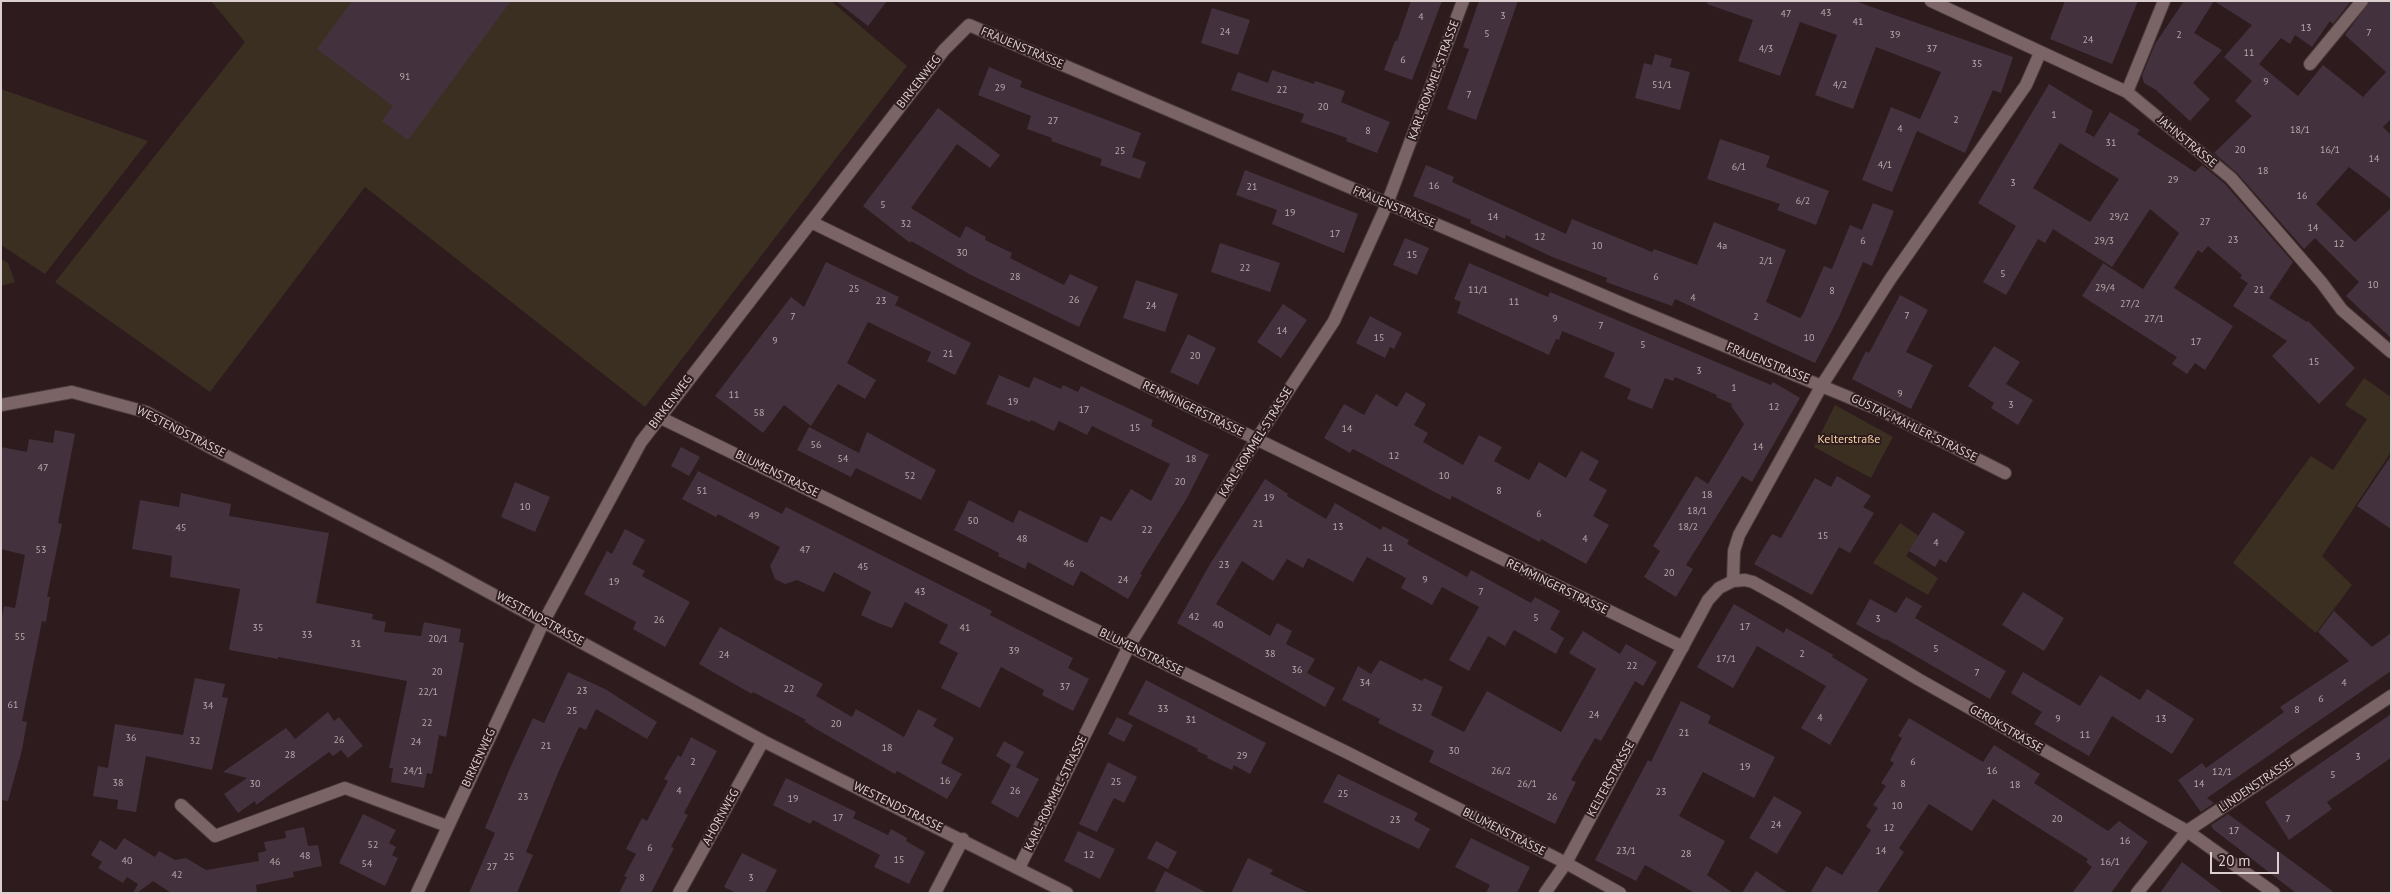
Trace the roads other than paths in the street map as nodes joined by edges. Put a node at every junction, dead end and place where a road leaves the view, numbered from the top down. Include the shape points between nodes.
1 (1463, 1) edge
2 (1931, 1) edge
3 (2164, 1) edge
4 (2362, 1) edge
5 (969, 25) joint
6 (2040, 52) junction
7 (2310, 64) dead end
8 (2127, 92) junction
9 (1387, 204) junction
10 (811, 222) junction
11 (2391, 352) edge
12 (1822, 386) junction
13 (1, 405) edge
14 (659, 417) junction
15 (1256, 440) junction
16 (2005, 473) dead end
17 (1733, 581) junction
18 (544, 622) junction
19 (1130, 646) junction
20 (1683, 647) junction
21 (2391, 696) edge
22 (763, 741) junction
23 (181, 805) dead end
24 (447, 826) junction
25 (2187, 831) junction
26 (963, 839) junction
27 (1566, 863) junction
28 (1019, 868) junction
29 (418, 893) edge
30 (679, 893) edge
31 (935, 893) edge
32 (1067, 893) edge
33 (1545, 893) edge
34 (1620, 893) edge
35 (2137, 893) edge
36 (2274, 893) edge

1 - 9 street, KARL-ROMMEL-STRASSE
2 - 6 street, JAHNSTRASSE
3 - 8 street
4 - 7 street
5 - 9 street, FRAUENSTRASSE
5 - 10 street, BIRKENWEG via 944,50
6 - 8 street, JAHNSTRASSE
6 - 12 street via 2026,85 1891,278
8 - 11 street, JAHNSTRASSE via 2231,178 2342,310
9 - 12 street, FRAUENSTRASSE
9 - 15 street, KARL-ROMMEL-STRASSE via 1334,321
10 - 14 street, BIRKENWEG
10 - 15 street, REMMINGERSTRASSE
12 - 16 street, GUSTAV-MAHLER-STRASSE via 1882,411
12 - 17 street via 1739,535 1734,551
13 - 18 street, WESTENDSTRASSE via 72,392 146,412
14 - 18 street, BIRKENWEG via 641,442
14 - 19 street, BLUMENSTRASSE
15 - 19 street, KARL-ROMMEL-STRASSE
15 - 20 street, REMMINGERSTRASSE
17 - 20 street, KELTERSTRASSE via 1719,588 1708,600
17 - 25 street, GEROKSTRASSE via 1753,582
18 - 22 street, WESTENDSTRASSE
18 - 24 street, BIRKENWEG
19 - 27 street, BLUMENSTRASSE
19 - 28 street, KARL-ROMMEL-STRASSE
20 - 27 street, KELTERSTRASSE
21 - 25 street, LINDENSTRASSE
22 - 26 street, WESTENDSTRASSE
22 - 30 street, AHORNWEG
23 - 24 street via 215,836 344,788
24 - 29 street, BIRKENWEG
25 - 35 street, LINDENSTRASSE
25 - 36 street, GEROKSTRASSE
26 - 28 street, WESTENDSTRASSE
26 - 31 street
27 - 33 street, KELTERSTRASSE
27 - 34 street, BLUMENSTRASSE
28 - 32 street, WESTENDSTRASSE

